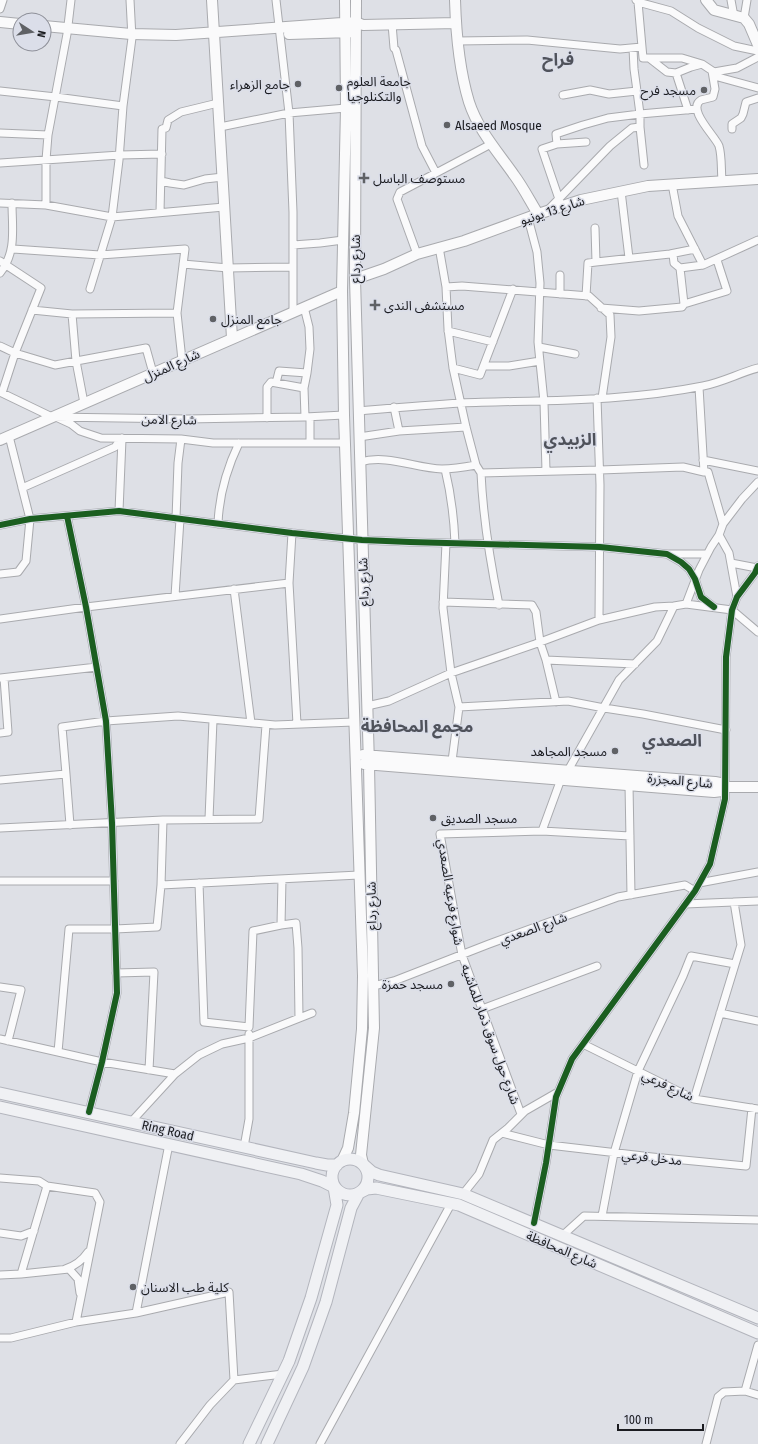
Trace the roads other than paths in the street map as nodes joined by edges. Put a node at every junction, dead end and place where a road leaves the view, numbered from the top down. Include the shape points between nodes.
1 (3, 0) edge
2 (71, 0) edge
3 (130, 0) edge
4 (212, 0) edge
5 (276, 0) edge
6 (345, 0) edge
7 (356, 0) edge
8 (455, 0) edge
9 (706, 0) edge
10 (731, 0) edge
11 (747, 0) edge
12 (637, 1) edge
13 (0, 9) edge
14 (733, 16) junction
15 (744, 18) junction
16 (0, 22) edge
17 (12, 23) edge
18 (392, 24) junction
19 (456, 24) junction
20 (358, 26) junction
21 (0, 28) edge
22 (52, 28) edge
23 (345, 28) junction
24 (12, 29) edge
25 (67, 31) junction
26 (280, 31) junction
27 (52, 32) edge
28 (214, 35) junction
29 (132, 36) junction
30 (456, 41) junction
31 (758, 45) edge
32 (642, 47) junction
33 (633, 48) junction
34 (758, 51) edge
35 (758, 57) edge
36 (634, 58) junction
37 (646, 58) junction
38 (702, 64) junction
39 (713, 71) junction
40 (676, 73) junction
41 (758, 88) edge
42 (0, 91) edge
43 (637, 91) junction
44 (563, 95) dead end
45 (56, 97) junction
46 (758, 98) edge
47 (218, 103) junction
48 (123, 106) junction
49 (346, 108) junction
50 (697, 109) junction
51 (688, 110) junction
52 (289, 113) junction
53 (640, 114) junction
54 (220, 127) junction
55 (640, 127) junction
56 (732, 129) dead end
57 (568, 130) junction
58 (0, 133) edge
59 (48, 135) junction
60 (586, 142) dead end
61 (572, 143) junction
62 (491, 144) junction
63 (557, 144) junction
64 (162, 154) junction
65 (120, 155) junction
66 (46, 160) junction
67 (0, 163) edge
68 (644, 165) dead end
69 (436, 173) junction
70 (223, 177) junction
71 (758, 179) edge
72 (722, 180) junction
73 (161, 181) junction
74 (672, 184) junction
75 (621, 191) junction
76 (560, 202) junction
77 (0, 203) edge
78 (12, 203) junction
79 (46, 205) junction
80 (224, 207) junction
81 (160, 212) junction
82 (542, 212) junction
83 (112, 217) junction
84 (528, 218) junction
85 (595, 228) dead end
86 (343, 240) junction
87 (758, 240) edge
88 (293, 246) junction
89 (439, 247) junction
90 (695, 248) junction
91 (12, 249) junction
92 (417, 254) junction
93 (673, 254) junction
94 (100, 255) junction
95 (629, 258) junction
96 (717, 260) junction
97 (596, 262) junction
98 (3, 263) edge
99 (183, 264) junction
100 (703, 265) junction
101 (293, 266) junction
102 (228, 268) junction
103 (680, 268) junction
104 (0, 273) edge
105 (560, 275) dead end
106 (355, 279) junction
107 (446, 287) junction
108 (90, 289) dead end
109 (513, 290) junction
110 (342, 291) junction
111 (540, 291) junction
112 (560, 294) junction
113 (586, 296) junction
114 (684, 304) junction
115 (304, 307) junction
116 (601, 308) junction
117 (32, 310) junction
118 (293, 312) junction
119 (177, 313) junction
120 (72, 314) junction
121 (448, 331) junction
122 (232, 338) junction
123 (493, 342) junction
124 (0, 346) edge
125 (538, 347) junction
126 (14, 353) junction
127 (575, 354) dead end
128 (182, 360) junction
129 (76, 361) junction
130 (540, 361) junction
131 (484, 366) junction
132 (453, 368) junction
133 (758, 368) edge
134 (153, 373) junction
135 (307, 373) junction
136 (276, 383) junction
137 (700, 387) junction
138 (304, 388) junction
139 (1, 392) edge
140 (600, 398) junction
141 (544, 402) junction
142 (84, 403) junction
143 (461, 403) junction
144 (394, 407) junction
145 (358, 411) junction
146 (344, 415) junction
147 (54, 417) junction
148 (307, 417) junction
149 (267, 418) junction
150 (466, 427) junction
151 (399, 431) junction
152 (359, 437) junction
153 (4, 438) edge
154 (122, 438) junction
155 (181, 439) junction
156 (239, 443) junction
157 (310, 443) junction
158 (345, 443) junction
159 (703, 460) junction
160 (360, 462) junction
161 (476, 466) junction
162 (445, 469) junction
163 (600, 470) junction
164 (546, 471) junction
165 (758, 471) edge
166 (704, 472) junction
167 (481, 473) junction
168 (758, 482) edge
169 (22, 488) junction
170 (119, 511) junction
171 (67, 516) junction
172 (30, 519) junction
173 (178, 519) junction
174 (218, 524) junction
175 (724, 524) junction
176 (0, 525) edge
177 (292, 533) junction
178 (719, 535) junction
179 (348, 538) junction
180 (362, 540) junction
181 (446, 543) junction
182 (454, 543) junction
183 (487, 544) junction
184 (600, 547) junction
185 (668, 554) junction
186 (707, 554) junction
187 (731, 563) junction
188 (757, 570) edge
189 (0, 574) edge
190 (695, 579) junction
191 (289, 583) junction
192 (234, 589) junction
193 (175, 596) junction
194 (737, 597) junction
195 (443, 602) junction
196 (499, 604) junction
197 (686, 604) junction
198 (86, 606) junction
199 (674, 606) junction
200 (714, 607) junction
201 (732, 610) junction
202 (0, 619) edge
203 (599, 620) junction
204 (756, 629) edge
205 (540, 642) junction
206 (546, 660) junction
207 (635, 664) junction
208 (97, 667) junction
209 (451, 673) junction
210 (2, 678) edge
211 (556, 702) junction
212 (367, 706) junction
213 (459, 707) junction
214 (604, 708) junction
215 (213, 720) junction
216 (106, 721) junction
217 (354, 722) junction
218 (252, 723) junction
219 (297, 724) junction
220 (266, 725) junction
221 (726, 730) junction
222 (0, 733) edge
223 (356, 759) junction
224 (369, 760) junction
225 (452, 761) junction
226 (66, 774) junction
227 (564, 777) junction
228 (0, 780) edge
229 (629, 785) junction
230 (726, 787) junction
231 (758, 787) edge
232 (208, 819) junction
233 (163, 820) junction
234 (112, 823) junction
235 (70, 825) junction
236 (0, 828) edge
237 (542, 831) junction
238 (630, 836) junction
239 (758, 872) edge
240 (360, 875) junction
241 (282, 879) junction
242 (114, 880) junction
243 (0, 881) edge
244 (199, 883) junction
245 (699, 883) junction
246 (161, 885) junction
247 (695, 891) junction
248 (631, 895) junction
249 (758, 901) edge
250 (734, 902) junction
251 (686, 904) junction
252 (282, 925) junction
253 (115, 929) junction
254 (462, 954) junction
255 (735, 964) junction
256 (597, 966) dead end
257 (116, 973) junction
258 (0, 986) edge
259 (373, 986) junction
260 (482, 1009) junction
261 (312, 1013) dead end
262 (720, 1013) junction
263 (299, 1018) junction
264 (758, 1021) edge
265 (249, 1027) junction
266 (249, 1038) junction
267 (0, 1039) edge
268 (8, 1041) junction
269 (583, 1044) junction
270 (58, 1052) junction
271 (102, 1062) junction
272 (149, 1070) junction
273 (638, 1071) junction
274 (175, 1074) junction
275 (558, 1092) junction
276 (0, 1093) edge
277 (694, 1099) junction
278 (755, 1108) edge
279 (0, 1109) edge
280 (89, 1112) junction
281 (521, 1114) junction
282 (131, 1122) junction
283 (502, 1132) junction
284 (169, 1144) junction
285 (549, 1145) junction
286 (244, 1147) junction
287 (614, 1153) junction
288 (339, 1163) junction
289 (363, 1164) junction
290 (0, 1178) edge
291 (47, 1186) junction
292 (334, 1187) junction
293 (359, 1193) junction
294 (463, 1194) junction
295 (452, 1204) junction
296 (502, 1210) junction
297 (602, 1216) junction
298 (758, 1220) edge
299 (498, 1221) junction
300 (534, 1223) junction
301 (34, 1231) junction
302 (0, 1233) edge
303 (562, 1236) junction
304 (91, 1246) junction
305 (321, 1263) junction
306 (336, 1265) junction
307 (62, 1270) junction
308 (21, 1274) junction
309 (0, 1275) edge
310 (80, 1299) junction
311 (136, 1313) junction
312 (758, 1318) edge
313 (76, 1322) junction
314 (758, 1333) edge
315 (0, 1338) edge
316 (758, 1345) edge
317 (283, 1374) junction
318 (234, 1380) junction
319 (745, 1391) junction
320 (758, 1395) edge
321 (180, 1444) edge
322 (249, 1444) edge
323 (267, 1444) edge
324 (320, 1444) edge
325 (706, 1444) edge

1 - 13 street
2 - 25 street
3 - 29 street
4 - 28 street
5 - 26 street
6 - 23 street, شارع رداع
7 - 20 street, شارع رداع
8 - 19 street
9 - 14 street via 714,10
10 - 14 street
11 - 15 street
12 - 32 street
12 - 34 street via 671,11 734,46
14 - 15 street
15 - 31 street
16 - 17 street
18 - 19 street
18 - 20 street
18 - 69 street via 394,48 422,146
19 - 30 street
20 - 23 street
20 - 106 street, شارع رداع
21 - 24 street
22 - 25 street
23 - 26 street
23 - 49 street, شارع رداع
25 - 27 street
25 - 29 street
25 - 45 street
26 - 28 street
26 - 52 street
28 - 29 street via 176,41
28 - 47 street
29 - 48 street
30 - 33 street via 527,40
30 - 62 street via 470,103
32 - 33 street
32 - 37 street
33 - 36 street
35 - 39 street via 737,68
36 - 37 street
36 - 43 street
37 - 38 street via 682,58
37 - 40 street via 667,72
38 - 39 street
38 - 40 street
39 - 41 street via 718,78
39 - 50 street via 713,96 698,103
40 - 51 street
42 - 45 street
43 - 44 street via 609,94 590,90
43 - 53 street
45 - 48 street
45 - 59 street
46 - 56 street via 746,102 741,118 732,124
47 - 54 street
47 - 64 street via 181,112 168,120 166,128 162,130
48 - 65 street
49 - 52 street
49 - 86 street, شارع رداع
50 - 51 street
50 - 72 street via 699,117 719,147
51 - 53 street
52 - 54 street
52 - 88 street
53 - 55 street
53 - 57 street via 608,118
54 - 70 street
55 - 68 street
55 - 76 street via 632,128 610,146
57 - 61 street
57 - 63 street via 556,134
58 - 59 street
59 - 66 street
60 - 61 street
61 - 63 street
62 - 69 street
62 - 82 street
63 - 76 street via 542,149
64 - 65 street
64 - 73 street
65 - 66 street
65 - 83 street
66 - 67 street
66 - 79 street
69 - 92 street via 400,192 397,199
70 - 73 street via 184,185
70 - 80 street
71 - 72 street, شارع 13 يونيو
72 - 74 street, شارع 13 يونيو
73 - 81 street
74 - 75 street, شارع 13 يونيو
74 - 90 street via 678,216
75 - 76 street, شارع 13 يونيو
75 - 95 street
76 - 82 street, شارع 13 يونيو
77 - 78 street
78 - 79 street
78 - 91 street
79 - 83 street
80 - 81 street
80 - 102 street
81 - 83 street
82 - 84 street, شارع 13 يونيو
83 - 94 street
84 - 89 street, شارع 13 يونيو via 464,241
84 - 111 street via 537,252
85 - 97 street
86 - 88 street
86 - 110 street, شارع رداع
87 - 96 street
88 - 101 street
89 - 92 street, شارع 13 يونيو
89 - 107 street
90 - 93 street
90 - 100 street
91 - 94 street
91 - 98 street
92 - 106 street, شارع 13 يونيو
93 - 95 street
93 - 103 street via 674,263
94 - 99 street via 185,250
94 - 108 street
95 - 97 street
96 - 100 street
96 - 114 street via 727,292
97 - 113 street via 588,263
98 - 104 street
98 - 117 street via 41,288
99 - 102 street
99 - 119 street
100 - 103 street
101 - 102 street
101 - 118 street
102 - 122 street
103 - 114 street
105 - 112 street
106 - 145 street, شارع رداع
107 - 109 street
107 - 121 street
109 - 111 street
109 - 123 street
110 - 115 street, شارع المنزل
110 - 146 street, شارع رداع
111 - 112 street
111 - 125 street
112 - 113 street
113 - 116 street
114 - 116 street via 682,307 639,311
115 - 118 street, شارع المنزل
115 - 135 street via 309,327 310,349
116 - 140 street via 610,315 611,337
117 - 120 street
117 - 126 street
118 - 122 street, شارع المنزل
119 - 120 street
119 - 128 street
120 - 129 street
121 - 123 street
121 - 132 street
122 - 128 street, شارع المنزل
123 - 131 street
124 - 126 street
125 - 127 street
125 - 130 street
126 - 129 street via 55,365
126 - 139 street
128 - 134 street, شارع المنزل
129 - 134 street via 146,348
129 - 142 street
130 - 131 street via 509,366
130 - 141 street
131 - 132 street via 480,375
132 - 143 street
133 - 137 street via 728,380
134 - 142 street, شارع المنزل
135 - 136 street via 279,371
135 - 138 street
136 - 138 street
136 - 149 street via 271,382 267,387
137 - 140 street
137 - 159 street
138 - 148 street
139 - 147 street, شارع الامن
140 - 141 street
140 - 163 street
141 - 143 street
141 - 164 street
142 - 147 street, شارع المنزل
143 - 144 street
143 - 150 street
144 - 145 street
144 - 151 street
145 - 152 street, شارع رداع
146 - 148 street, شارع الامن
146 - 158 street, شارع رداع
147 - 149 street, شارع الامن
147 - 153 street, شارع المنزل
147 - 154 street via 80,431 101,438
148 - 149 street, شارع الامن
148 - 157 street
150 - 151 street
150 - 161 street
151 - 152 street
152 - 160 street, شارع رداع
153 - 169 street
154 - 155 street
154 - 169 street via 115,447
154 - 170 street
155 - 156 street
155 - 173 street via 178,463
156 - 157 street
156 - 174 street via 229,467
157 - 158 street
158 - 179 street, شارع رداع
159 - 165 street
159 - 166 street
160 - 162 street via 369,459 389,460
160 - 180 street, شارع رداع
161 - 162 street
161 - 167 street
162 - 182 street via 453,508
163 - 164 street
163 - 166 street via 683,467
163 - 184 street
164 - 167 street
166 - 175 street via 708,472
167 - 183 street
168 - 175 street
169 - 172 street
170 - 171 street
170 - 173 street
171 - 172 street
171 - 198 street
172 - 176 street
172 - 189 street via 26,561 18,572
173 - 174 street
173 - 193 street
174 - 177 street
175 - 178 street
177 - 179 street
177 - 191 street
178 - 186 street
178 - 187 street via 729,553
179 - 180 street
179 - 217 street, شارع رداع
180 - 181 street
180 - 212 street, شارع رداع
181 - 182 street
181 - 195 street
182 - 183 street
183 - 184 street
183 - 196 street
184 - 185 street
184 - 203 street
185 - 186 street
185 - 190 street via 689,569
186 - 190 street
187 - 188 street
187 - 194 street
188 - 194 street
190 - 197 street
190 - 200 street via 701,597
191 - 192 street
191 - 219 street
192 - 193 street
192 - 218 street
193 - 198 street
194 - 201 street
195 - 196 street
195 - 209 street
196 - 205 street via 532,605 536,612
197 - 199 street
197 - 200 street
198 - 202 street
198 - 208 street
199 - 203 street via 654,607
199 - 207 street via 657,641
200 - 201 street
201 - 204 street
201 - 221 street via 726,657
203 - 205 street
205 - 206 street
205 - 209 street
206 - 207 street
206 - 211 street
207 - 214 street via 620,680
208 - 210 street
208 - 216 street
209 - 212 street via 389,702
209 - 213 street
210 - 222 street via 8,732
211 - 213 street
211 - 214 street via 568,701
212 - 224 street, شارع رداع
213 - 225 street
214 - 221 street
214 - 227 street
215 - 216 street via 178,716
215 - 218 street
215 - 232 street
216 - 226 street via 62,727
216 - 234 street
217 - 219 street
217 - 223 street, شارع رداع
218 - 220 street
219 - 220 street
220 - 232 street via 259,819
221 - 230 street
223 - 224 street, شارع المجزرة
223 - 240 street, شارع رداع
224 - 225 street, شارع المجزرة
224 - 227 street, شارع المجزرة
224 - 259 street, شارع رداع
225 - 227 street, شارع المجزرة
226 - 228 street
226 - 235 street
227 - 229 street, شارع المجزرة
227 - 230 street, شارع المجزرة via 717,783
227 - 237 street
229 - 230 street, شارع المجزرة via 714,792 722,791
229 - 238 street
230 - 231 street
230 - 245 street via 724,811 710,864
232 - 233 street
233 - 234 street
233 - 246 street
234 - 235 street
234 - 242 street
235 - 236 street
237 - 238 street, شوارع فرعيه الصعدي
237 - 254 street, شوارع فرعيه الصعدي via 440,834
238 - 248 street
239 - 245 street
240 - 241 street
240 - 288 street, شارع رداع via 362,1029 348,1148
241 - 244 street
241 - 252 street
242 - 243 street
242 - 253 street
244 - 246 street
244 - 265 street via 204,1022
245 - 247 street
246 - 253 street via 157,927
247 - 248 street, شارع الصعدي via 685,885
247 - 251 street
248 - 254 street, شارع الصعدي via 618,897
249 - 250 street
250 - 251 street
250 - 255 street via 741,945
251 - 269 street
252 - 263 street via 296,923
252 - 265 street via 253,931
253 - 257 street
253 - 270 street via 69,929
254 - 259 street, شارع الصعدي via 394,981
254 - 260 street, شارع حول سوق ذمار للماشيه
255 - 262 street
255 - 273 street via 690,956
256 - 260 street
257 - 271 street via 117,993
257 - 272 street via 154,972
258 - 268 street via 21,990
259 - 289 street, شارع رداع via 374,1028 361,1155
260 - 281 street, شارع حول سوق ذمار للماشيه
261 - 263 street
262 - 264 street
262 - 277 street
263 - 266 street
265 - 266 street
266 - 274 street via 222,1044 199,1055
266 - 286 street via 249,1119
267 - 268 street
268 - 270 street
269 - 273 street, شارع فرعي
269 - 275 street via 572,1059
270 - 271 street
271 - 272 street
271 - 280 street
272 - 274 street
273 - 277 street, شارع فرعي
273 - 287 street
274 - 282 street
275 - 281 street
275 - 285 street
276 - 280 main road, Ring Road
277 - 278 street, شارع فرعي
278 - 287 street, مدخل فرعي via 746,1166
279 - 284 main road, Ring Road
280 - 282 main road, Ring Road
281 - 283 street
282 - 286 main road, Ring Road
283 - 285 street, مدخل فرعي
283 - 294 street via 493,1140 479,1174
284 - 292 main road, Ring Road via 301,1174
284 - 311 street
285 - 287 street, مدخل فرعي
285 - 300 street
286 - 288 main road, Ring Road via 326,1165
287 - 297 street
288 - 289 main road via 353,1159
288 - 292 main road via 332,1175
289 - 293 main road via 368,1179 367,1185
289 - 294 main road, شارع المحافظة via 379,1175
290 - 291 street via 39,1181
291 - 301 street
291 - 304 street via 95,1193 100,1202
292 - 293 main road via 349,1196
292 - 305 main road via 337,1205
293 - 295 main road, شارع المحافظة via 376,1188
293 - 306 main road via 351,1208
294 - 296 main road, شارع المحافظة
295 - 299 main road, شارع المحافظة
295 - 324 street
296 - 299 main road
296 - 300 main road, شارع المحافظة
297 - 298 street
297 - 303 street via 584,1216
299 - 314 main road, شارع المحافظة
300 - 303 main road, شارع المحافظة
301 - 302 street via 20,1236
301 - 308 street
303 - 312 main road, شارع المحافظة
304 - 307 street via 84,1259
304 - 310 street
305 - 306 main road
305 - 317 main road
306 - 323 main road via 304,1367
307 - 308 street
307 - 310 street via 69,1269 78,1279
308 - 309 street
310 - 313 street
311 - 313 street
311 - 318 street via 229,1292
313 - 315 street via 11,1338
316 - 319 street
317 - 318 street
317 - 322 main road
318 - 321 street via 210,1405
319 - 320 street
319 - 325 street via 724,1392 718,1397

